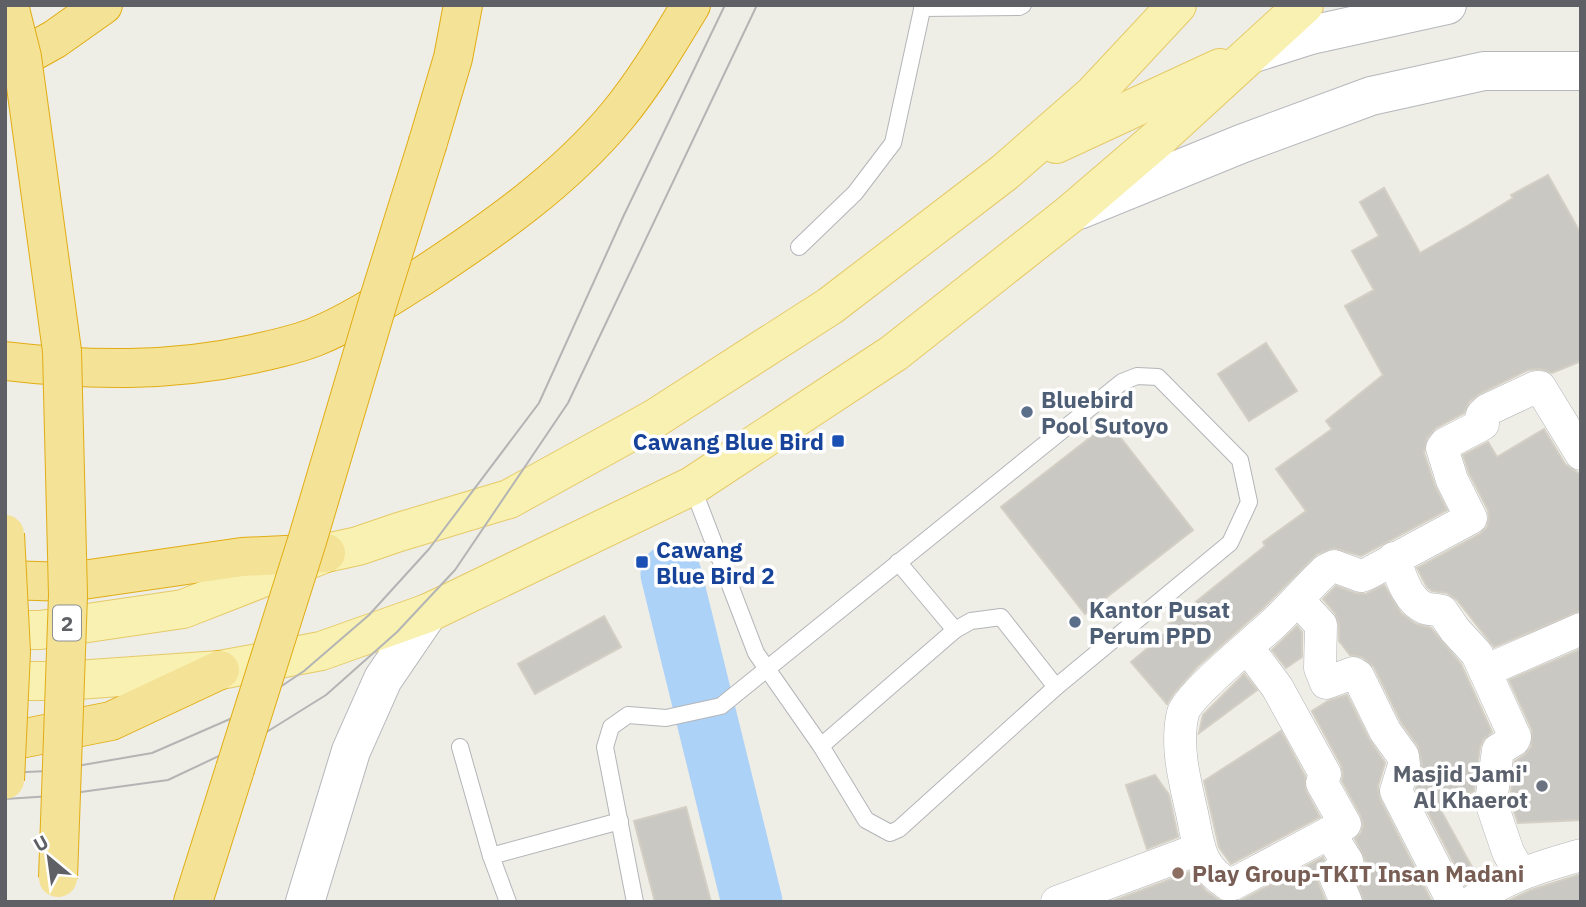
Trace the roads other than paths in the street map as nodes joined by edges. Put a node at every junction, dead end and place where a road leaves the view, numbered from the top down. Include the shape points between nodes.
1 (9, 5) edge
2 (103, 5) edge
3 (463, 5) edge
4 (691, 5) edge
5 (1023, 5) edge
6 (1177, 5) edge
7 (1304, 5) edge
8 (1447, 5) edge
9 (922, 6) edge
10 (1254, 52) junction
11 (5, 67) edge
12 (1581, 71) edge
13 (1005, 172) junction
14 (1070, 214) junction
15 (799, 247) dead end
16 (5, 361) edge
17 (1572, 421) edge
18 (1581, 454) edge
19 (692, 486) junction
20 (5, 534) edge
21 (326, 553) junction
22 (1394, 558) junction
23 (898, 562) junction
24 (5, 580) edge
25 (1298, 600) junction
26 (428, 613) junction
27 (1581, 629) edge
28 (5, 630) edge
29 (955, 630) junction
30 (1247, 647) junction
31 (767, 668) junction
32 (220, 670) junction
33 (1485, 671) junction
34 (5, 681) edge
35 (1056, 687) junction
36 (5, 742) edge
37 (821, 746) junction
38 (460, 747) dead end
39 (5, 780) edge
40 (620, 821) junction
41 (1329, 833) junction
42 (1199, 849) junction
43 (1581, 855) edge
44 (491, 856) junction
45 (1520, 873) junction
46 (57, 890) edge
47 (193, 902) edge
48 (305, 902) edge
49 (508, 902) edge
50 (635, 902) edge
51 (1057, 902) edge
52 (1346, 902) edge
53 (1453, 902) edge
54 (1472, 902) edge

1 - 46 highway, 2, bridge via 22,57 62,351 68,595
2 - 11 highway
3 - 47 highway, bridge via 428,142
4 - 16 highway via 617,116 562,173 468,246 348,320 281,348 199,365 68,368
5 - 9 lane
6 - 13 main road via 1094,94
7 - 10 main road
8 - 10 street
9 - 15 lane via 893,144 855,193
10 - 13 main road
10 - 14 main road
12 - 14 street via 1484,71 1371,96
13 - 21 main road via 830,306 651,421 509,499
14 - 19 main road via 894,352
17 - 18 street
17 - 22 street via 1540,387 1484,412 1483,424 1442,448 1471,518
19 - 26 main road
19 - 31 lane via 756,653
20 - 39 highway, bridge via 11,652
21 - 24 highway via 243,556 69,582
21 - 28 main road via 183,609 40,630
22 - 25 street via 1361,576 1334,566
22 - 33 street via 1414,600 1442,611
23 - 29 lane
23 - 31 lane
23 - 35 lane via 1122,383 1137,376 1158,377 1240,460 1249,502 1230,543
25 - 30 street
25 - 53 street via 1321,625 1320,668 1326,683 1353,673 1358,676 1403,756 1396,791
26 - 32 main road via 321,651
26 - 48 street via 383,679 351,751
27 - 33 street
29 - 35 lane via 971,621 1001,617
29 - 37 lane
30 - 41 street via 1277,687 1325,774 1322,783 1345,824
30 - 42 street via 1184,710 1179,733
31 - 37 lane
31 - 40 lane via 721,706 673,716 628,715 611,727 605,747
32 - 34 main road
32 - 36 highway via 111,720
33 - 45 street via 1515,737 1499,750 1491,802
35 - 37 lane via 890,833 866,820
38 - 44 lane
40 - 44 lane
40 - 50 lane
41 - 42 street via 1230,885 1214,876
41 - 52 street via 1348,862 1335,876
42 - 51 street
43 - 45 street
44 - 49 lane
45 - 54 street

